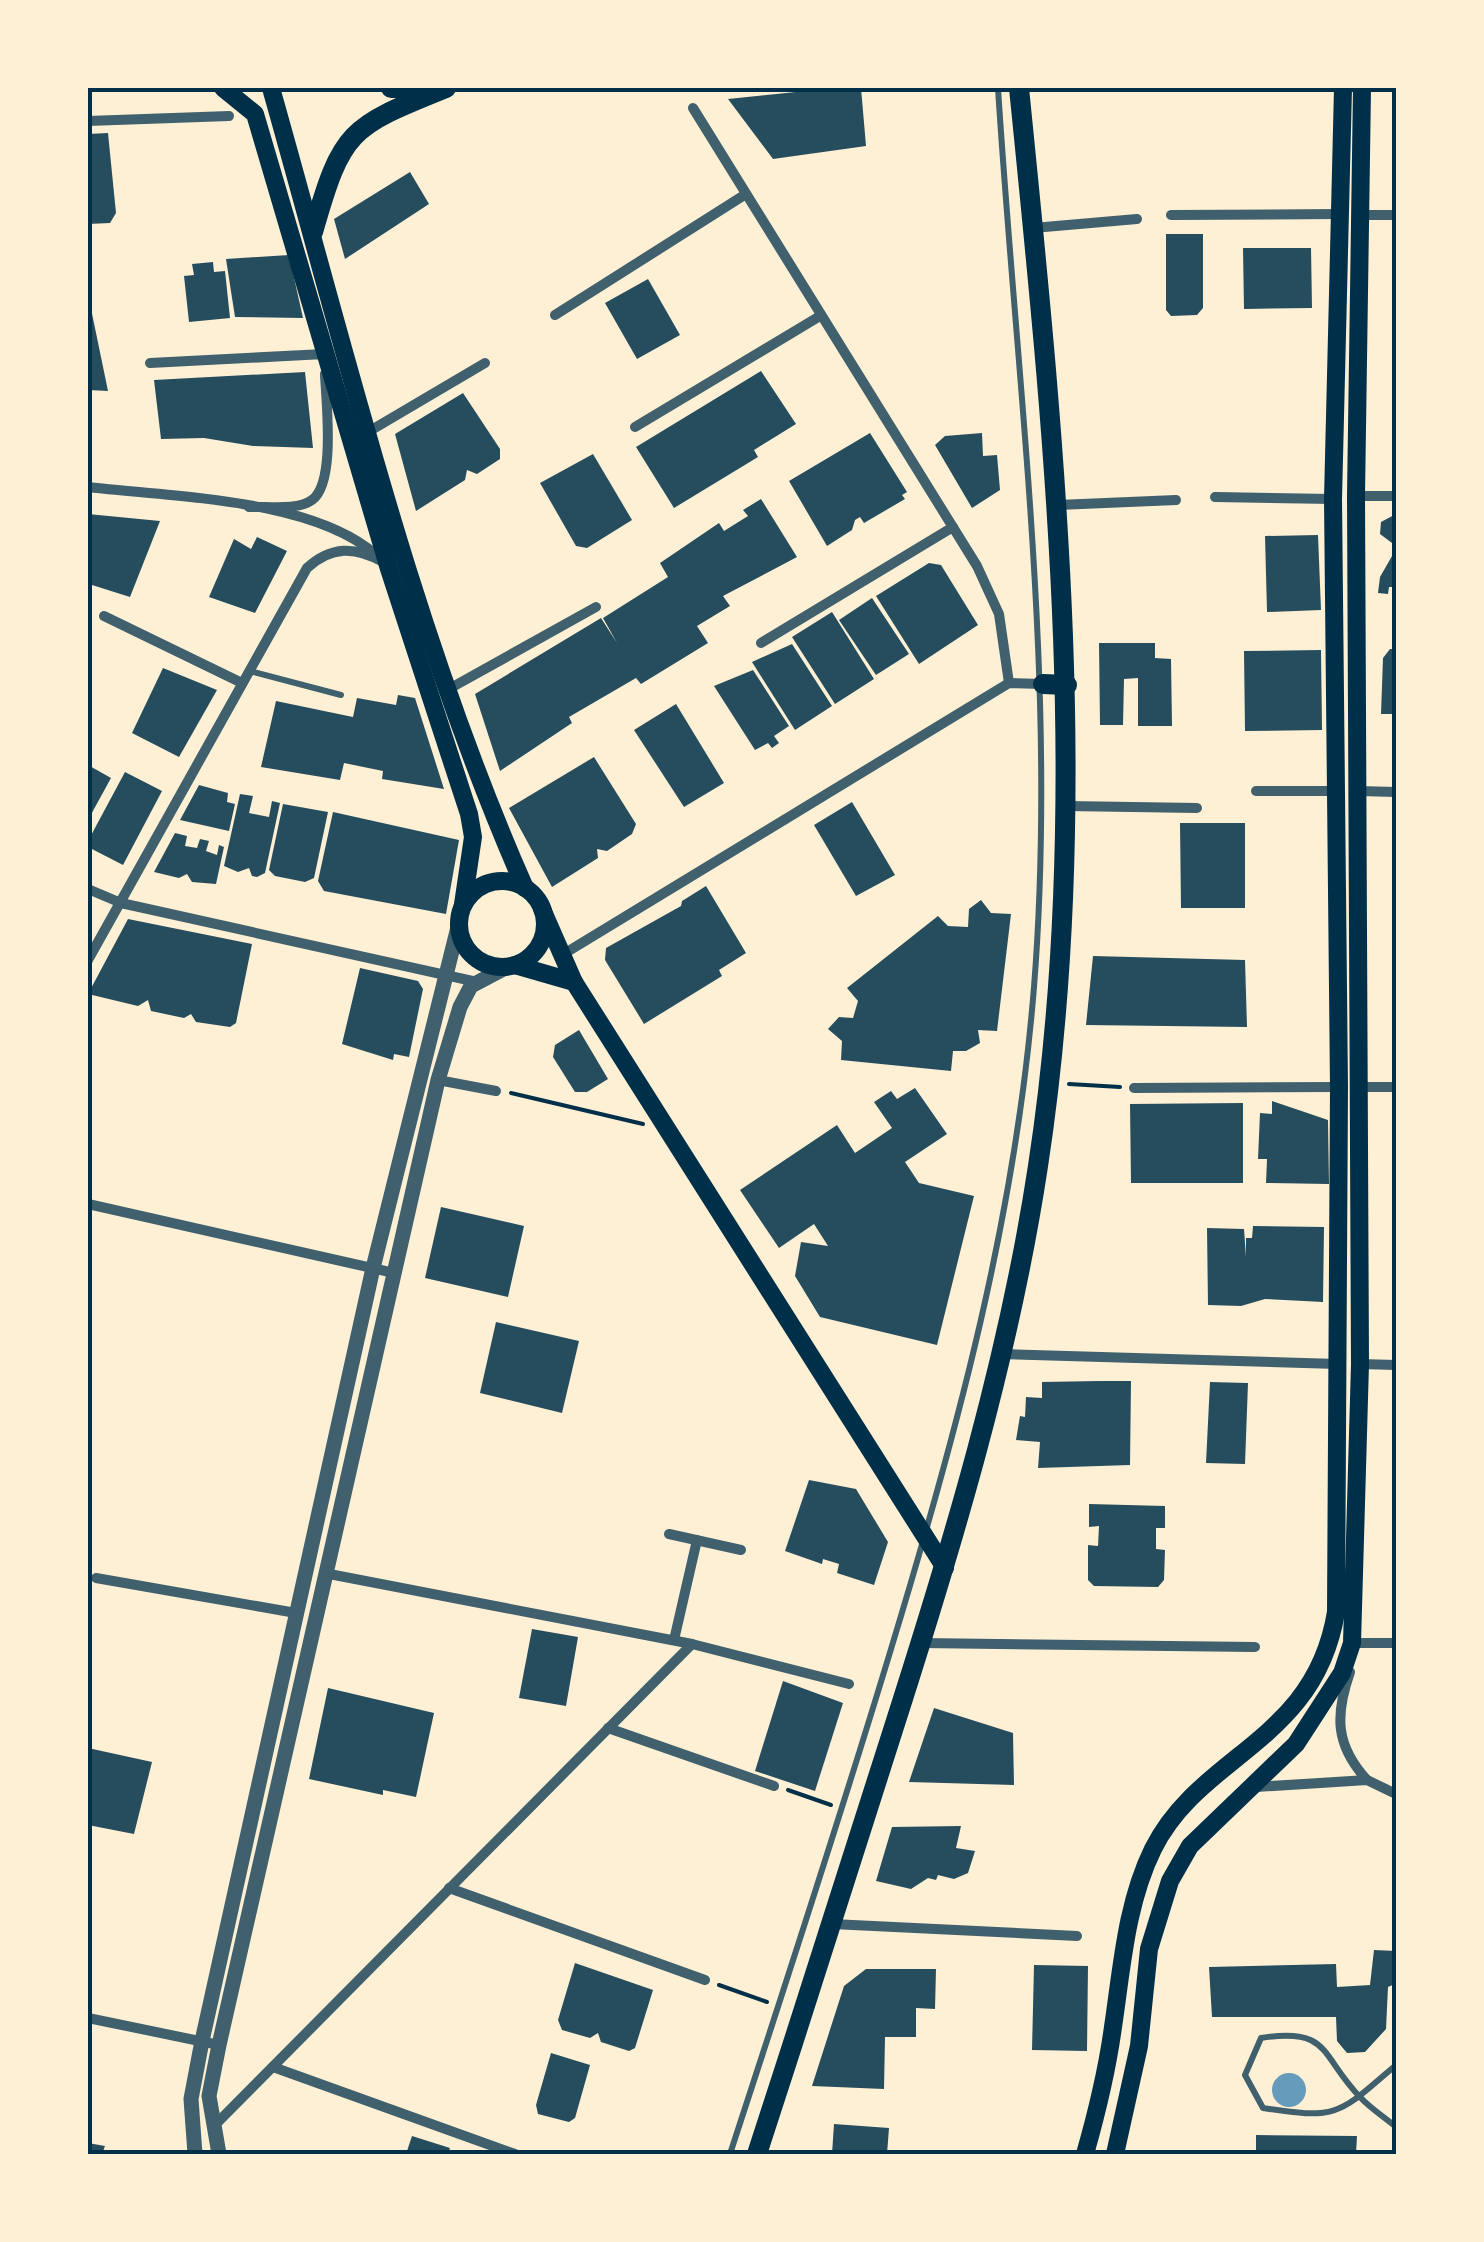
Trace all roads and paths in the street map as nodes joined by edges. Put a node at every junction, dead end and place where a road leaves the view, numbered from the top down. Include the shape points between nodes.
1 (223, 88) edge
2 (272, 88) edge
3 (391, 88) edge
4 (410, 88) edge
5 (446, 88) edge
6 (998, 88) edge
7 (1019, 88) edge
8 (1343, 88) edge
9 (1362, 88) edge
10 (693, 108) dead end
11 (229, 116) dead end
12 (88, 120) edge
13 (746, 194) junction
14 (1171, 215) dead end
15 (1349, 215) junction
16 (1396, 216) edge
17 (1137, 220) dead end
18 (1033, 228) junction
19 (313, 232) junction
20 (556, 315) dead end
21 (820, 316) junction
22 (345, 348) junction
23 (324, 354) junction
24 (485, 362) dead end
25 (150, 363) dead end
26 (635, 427) dead end
27 (368, 432) junction
28 (88, 487) edge
29 (1356, 496) junction
30 (1396, 496) edge
31 (1214, 497) dead end
32 (1333, 499) junction
33 (1176, 500) dead end
34 (1058, 505) junction
35 (248, 506) junction
36 (952, 526) junction
37 (386, 566) junction
38 (596, 606) dead end
39 (104, 616) dead end
40 (761, 643) dead end
41 (249, 671) junction
42 (242, 684) junction
43 (1009, 684) junction
44 (1043, 684) junction
45 (1067, 685) junction
46 (447, 690) junction
47 (341, 694) dead end
48 (1256, 791) dead end
49 (1338, 791) junction
50 (1358, 792) junction
51 (1396, 792) edge
52 (1067, 806) junction
53 (1197, 808) dead end
54 (525, 888) junction
55 (88, 889) edge
56 (121, 903) junction
57 (464, 904) junction
58 (542, 908) junction
59 (459, 923) junction
60 (562, 955) junction
61 (88, 960) edge
62 (511, 966) junction
63 (443, 974) junction
64 (477, 982) junction
65 (574, 982) junction
66 (438, 1080) junction
67 (1049, 1083) junction
68 (1339, 1087) junction
69 (1360, 1087) junction
70 (1396, 1087) edge
71 (1134, 1088) joint
72 (496, 1090) joint
73 (668, 1131) junction
74 (88, 1204) edge
75 (373, 1268) junction
76 (394, 1273) junction
77 (999, 1354) junction
78 (1339, 1364) junction
79 (1360, 1364) junction
80 (1396, 1365) edge
81 (669, 1534) dead end
82 (924, 1539) junction
83 (696, 1540) junction
84 (741, 1550) dead end
85 (945, 1568) junction
86 (306, 1570) junction
87 (324, 1572) junction
88 (96, 1578) dead end
89 (296, 1613) junction
90 (316, 1617) junction
91 (1330, 1638) junction
92 (674, 1640) junction
93 (921, 1643) junction
94 (1396, 1643) edge
95 (692, 1644) junction
96 (1255, 1647) dead end
97 (1351, 1649) junction
98 (849, 1684) dead end
99 (608, 1728) junction
100 (1367, 1780) junction
101 (774, 1786) joint
102 (1254, 1787) junction
103 (1396, 1794) edge
104 (844, 1809) junction
105 (450, 1888) junction
106 (831, 1924) junction
107 (1077, 1936) dead end
108 (705, 1980) joint
109 (779, 2006) junction
110 (88, 2018) edge
111 (202, 2042) junction
112 (219, 2045) junction
113 (1396, 2065) edge
114 (273, 2067) junction
115 (1358, 2095) junction
116 (214, 2126) junction
117 (1396, 2127) edge
118 (192, 2136) junction
119 (195, 2154) edge
120 (220, 2154) edge
121 (515, 2154) edge
122 (730, 2154) edge
123 (757, 2154) edge
124 (1085, 2154) edge
125 (1115, 2154) edge

1 - 23 main road via 255,114
2 - 19 main road
3 - 4 main road
5 - 19 main road via 374,117 349,138 331,169
6 - 44 lane
7 - 18 main road
8 - 15 main road
9 - 15 main road
10 - 13 street
11 - 12 street
13 - 20 street
13 - 21 street
14 - 15 street
15 - 16 street
15 - 29 main road
15 - 32 main road
17 - 18 street
18 - 34 main road
19 - 22 main road
21 - 26 street
21 - 36 street
22 - 23 main road
22 - 27 main road
23 - 25 street
23 - 35 street via 327,452 318,493 303,504
23 - 37 main road
24 - 27 street
27 - 46 main road
28 - 35 street
29 - 30 street
29 - 50 main road
31 - 32 street
32 - 49 main road
33 - 34 street
34 - 45 main road
35 - 37 street via 332,528
36 - 40 street
36 - 43 street via 1000,614
37 - 41 street via 357,551 318,558
37 - 57 main road via 469,814 473,837
38 - 46 street
39 - 42 street
41 - 42 street
41 - 47 lane
42 - 56 street
43 - 44 street
43 - 60 street
44 - 45 main road
44 - 82 lane via 1042,865 1018,1123 986,1307
45 - 52 main road
46 - 54 main road
48 - 49 street
49 - 50 main road
49 - 68 main road
50 - 51 street
50 - 69 main road
52 - 53 street
52 - 67 main road
54 - 57 main road via 490,882
54 - 58 main road
55 - 56 street
56 - 61 street
56 - 63 street
57 - 59 main road
58 - 60 main road
58 - 62 main road via 544,936 528,959
59 - 62 main road via 473,956
59 - 63 street
60 - 65 main road
62 - 64 street
62 - 65 main road
63 - 64 street
63 - 75 street
64 - 66 street via 460,1007
65 - 73 main road
66 - 72 street
66 - 76 street
67 - 71 path
67 - 77 main road
68 - 69 main road
68 - 71 street
68 - 78 main road
69 - 70 street
69 - 79 main road
72 - 73 path
73 - 82 main road
74 - 75 street
75 - 76 street
75 - 86 street
76 - 87 street
77 - 78 street
77 - 85 main road
78 - 79 main road
78 - 91 main road
79 - 80 street
79 - 97 main road
81 - 83 street
82 - 85 main road
82 - 104 lane
83 - 84 street
83 - 92 street
85 - 93 main road
86 - 87 street
86 - 89 street
87 - 90 street
87 - 92 street
88 - 89 street
89 - 90 street
89 - 111 street
90 - 112 street
91 - 97 main road
91 - 124 main road via 1296,1704 1174,1816 1154,1848 1125,1941 1102,2093
92 - 95 street
93 - 96 street
93 - 106 main road
94 - 97 street
95 - 98 street
95 - 99 street
97 - 100 street via 1338,1724 1344,1750
97 - 102 main road via 1317,1716
99 - 101 street
99 - 105 street
100 - 102 street
100 - 103 street
101 - 104 path
102 - 125 main road via 1190,1846 1170,1880 1149,1949 1139,2046
104 - 109 lane
105 - 108 street
105 - 114 street
106 - 107 street
106 - 123 main road
108 - 109 path
109 - 122 lane
110 - 111 street
111 - 112 street
111 - 118 street
112 - 116 street via 210,2096
113 - 115 lane
114 - 116 street
114 - 121 street
115 - 115 lane via 1322,2046 1294,2033 1261,2038 1245,2074 1263,2108 1310,2115 1341,2111
115 - 117 lane
116 - 118 street
116 - 120 street
118 - 119 street

